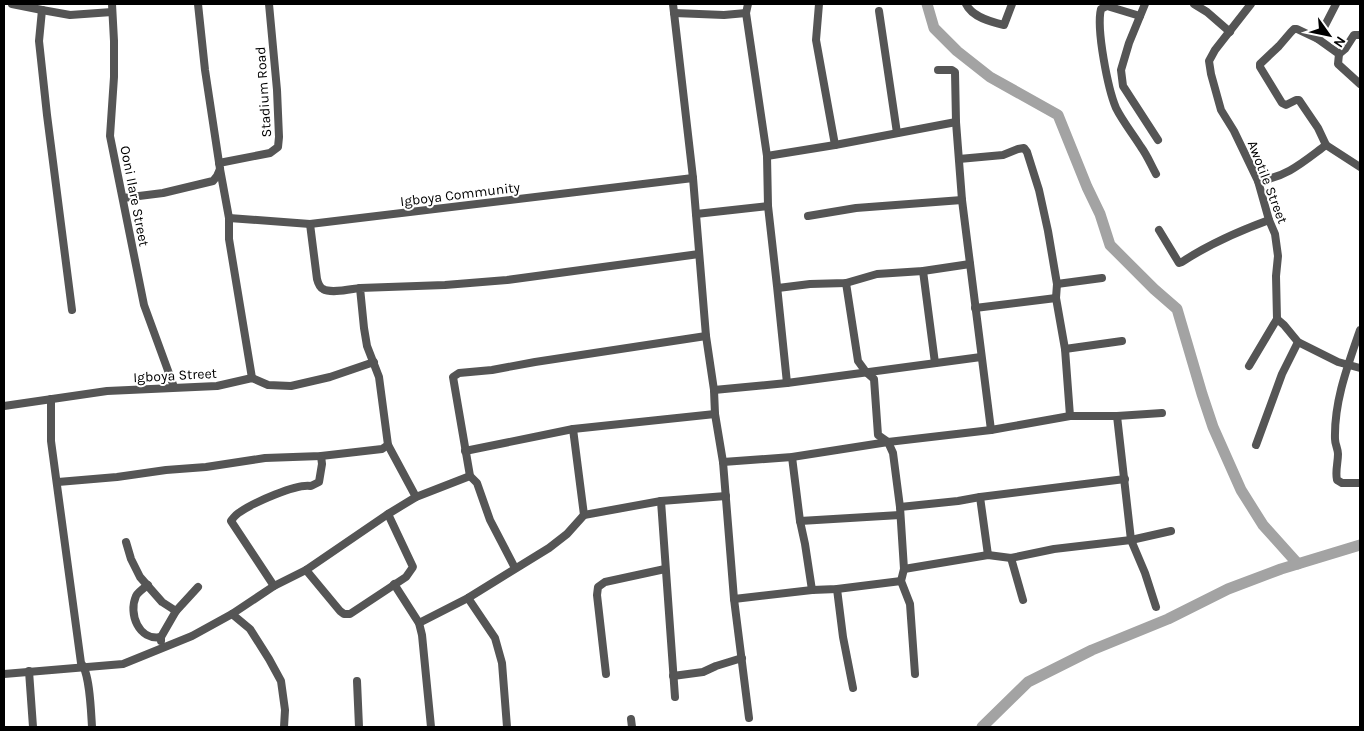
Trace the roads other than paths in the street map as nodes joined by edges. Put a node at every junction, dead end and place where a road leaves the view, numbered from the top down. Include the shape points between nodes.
1 (12, 4) edge
2 (198, 4) edge
3 (269, 4) edge
4 (673, 4) edge
5 (748, 4) edge
6 (819, 4) edge
7 (966, 4) edge
8 (1012, 4) edge
9 (1145, 4) edge
10 (1194, 4) edge
11 (1251, 4) edge
12 (1336, 4) edge
13 (112, 8) edge
14 (42, 10) junction
15 (879, 11) dead end
16 (746, 13) junction
17 (674, 14) junction
18 (1140, 16) junction
19 (1230, 32) junction
20 (1360, 35) edge
21 (1318, 40) junction
22 (1340, 54) junction
23 (938, 70) dead end
24 (1360, 84) edge
25 (956, 122) junction
26 (898, 133) junction
27 (1158, 140) dead end
28 (835, 145) junction
29 (1326, 145) junction
30 (767, 156) junction
31 (959, 159) junction
32 (220, 166) junction
33 (1360, 168) edge
34 (1156, 174) dead end
35 (693, 178) junction
36 (1258, 182) junction
37 (123, 198) junction
38 (962, 200) junction
39 (768, 206) junction
40 (696, 214) junction
41 (808, 216) dead end
42 (230, 218) junction
43 (1269, 220) junction
44 (310, 224) junction
45 (1159, 230) dead end
46 (700, 254) junction
47 (970, 264) junction
48 (923, 270) junction
49 (1102, 278) dead end
50 (846, 283) junction
51 (1056, 284) junction
52 (360, 288) junction
53 (778, 288) junction
54 (1056, 298) junction
55 (975, 308) junction
56 (72, 310) dead end
57 (1277, 320) junction
58 (1360, 330) edge
59 (706, 336) junction
60 (1122, 341) dead end
61 (1298, 342) junction
62 (1065, 350) junction
63 (981, 357) junction
64 (374, 362) junction
65 (934, 363) junction
66 (1348, 365) junction
67 (1249, 366) dead end
68 (1360, 368) edge
69 (866, 372) junction
70 (252, 378) junction
71 (786, 383) junction
72 (174, 387) junction
73 (714, 390) junction
74 (51, 399) junction
75 (4, 406) edge
76 (1162, 413) dead end
77 (715, 414) junction
78 (1070, 416) junction
79 (1117, 416) junction
80 (573, 429) junction
81 (991, 430) junction
82 (888, 442) junction
83 (1256, 444) dead end
84 (388, 445) junction
85 (466, 451) junction
86 (321, 456) junction
87 (792, 457) junction
88 (723, 462) junction
89 (470, 476) junction
90 (1125, 479) junction
91 (58, 482) junction
92 (1360, 483) edge
93 (726, 496) junction
94 (416, 497) junction
95 (980, 497) junction
96 (661, 501) junction
97 (900, 506) junction
98 (388, 514) junction
99 (584, 515) junction
100 (900, 516) junction
101 (800, 521) junction
102 (1171, 532) dead end
103 (1131, 540) junction
104 (126, 542) dead end
105 (988, 555) junction
106 (1011, 558) junction
107 (515, 568) junction
108 (665, 569) junction
109 (904, 569) junction
110 (306, 570) junction
111 (902, 581) junction
112 (394, 584) junction
113 (148, 585) junction
114 (274, 586) junction
115 (198, 587) dead end
116 (837, 589) junction
117 (812, 590) junction
118 (468, 598) junction
119 (734, 599) junction
120 (1023, 600) dead end
121 (1156, 608) dead end
122 (176, 611) junction
123 (232, 614) junction
124 (419, 623) junction
125 (161, 637) junction
126 (163, 648) junction
127 (742, 658) junction
128 (85, 667) junction
129 (29, 672) junction
130 (4, 674) edge
131 (606, 674) dead end
132 (915, 674) dead end
133 (673, 676) junction
134 (357, 681) dead end
135 (853, 688) dead end
136 (674, 697) dead end
137 (750, 718) dead end
138 (33, 727) edge
139 (92, 727) edge
140 (284, 727) edge
141 (358, 727) edge
142 (430, 727) edge
143 (507, 727) edge

1 - 14 street
2 - 32 street
3 - 32 street, Stadium Road via 278,90 278,147 270,154
4 - 17 street
5 - 16 street
6 - 28 street via 816,40
7 - 8 street via 978,16 1004,26
9 - 18 street
10 - 19 street
11 - 19 street, Awotile Street
12 - 21 street
13 - 14 street via 74,15
13 - 37 street, Ooni Ilare Street via 114,77 110,136
14 - 56 street via 39,41
15 - 26 street
16 - 17 street
16 - 30 street
17 - 35 street
18 - 27 street via 1121,70 1123,86
18 - 34 street via 1107,6 1100,9 1099,22 1116,107
19 - 36 street, Awotile Street via 1209,61 1211,74 1221,110
20 - 22 street via 1354,35
21 - 22 street
21 - 29 street via 1294,29 1260,67 1282,103 1286,105 1299,100
22 - 24 street via 1338,64
23 - 25 street via 955,72
25 - 26 street
25 - 31 street
26 - 28 street
28 - 30 street
29 - 33 street
29 - 36 street via 1294,170
30 - 39 street
31 - 38 street
31 - 51 street via 1003,155 1024,148 1047,223
32 - 37 street via 213,181
32 - 42 street
35 - 40 street
35 - 44 street, Igboya Community
36 - 43 street, Awotile Street
37 - 72 street, Ooni Ilare Street via 144,306
38 - 41 street via 856,208
38 - 47 street
39 - 40 street
39 - 53 street
40 - 46 street
42 - 44 street, Igboya Community
42 - 70 street via 229,239
43 - 45 street via 1202,249 1179,263
43 - 57 street, Awotile Street via 1278,256
44 - 52 street via 321,289
46 - 52 street via 507,280
46 - 59 street
47 - 48 street
47 - 55 street
48 - 50 street via 877,274
48 - 65 street
49 - 51 street
50 - 53 street
50 - 69 street via 858,362
51 - 54 street
52 - 64 street via 367,346
53 - 71 street
54 - 55 street
54 - 62 street
55 - 63 street
57 - 61 street
57 - 67 street
58 - 66 street
59 - 73 street
59 - 85 street via 459,373 453,377
60 - 62 street
61 - 66 street
61 - 83 street via 1282,374
62 - 78 street
63 - 65 street
63 - 81 street
64 - 70 street via 291,386 268,385
64 - 84 street
65 - 69 street
66 - 68 street
66 - 92 street via 1338,403 1335,474 1336,480 1342,483
69 - 71 street
69 - 82 street via 874,379 878,435
70 - 72 street, Igboya Street via 217,386
71 - 73 street
72 - 74 street, Igboya Street via 107,391
73 - 77 street
74 - 75 street, Igboya Street
74 - 91 street via 51,441
76 - 79 street
77 - 80 street
77 - 88 street
78 - 79 street
78 - 81 street
79 - 90 street
80 - 85 street
80 - 99 street
81 - 82 street
82 - 87 street
82 - 97 street via 894,453
84 - 86 street via 382,449
84 - 94 street
85 - 89 street
86 - 91 street via 264,458
86 - 114 street via 318,482 294,487 264,500 241,511 231,521
87 - 88 street
87 - 101 street
88 - 93 street
89 - 94 street
89 - 107 street via 477,483 490,520
90 - 95 street
90 - 103 street
91 - 128 street via 81,663
93 - 96 street
93 - 119 street
94 - 98 street
95 - 97 street
95 - 105 street
96 - 99 street
96 - 108 street
97 - 100 street
98 - 110 street
98 - 112 street via 413,567 406,577
99 - 107 street via 549,548
100 - 101 street
100 - 109 street
101 - 117 street
102 - 103 street
103 - 106 street via 1054,549
103 - 121 street
104 - 113 street via 140,577
105 - 106 street
105 - 109 street
106 - 120 street
107 - 118 street
108 - 131 street via 604,582 598,587
108 - 133 street
109 - 111 street
110 - 112 street via 344,614 350,614
110 - 114 street
111 - 116 street
111 - 132 street via 910,604
112 - 124 street
113 - 122 street via 162,602
113 - 125 street via 136,595 134,620 148,636
114 - 123 street
115 - 122 street
116 - 117 street
116 - 135 street
117 - 119 street
118 - 124 street
118 - 143 street via 495,638 502,664
119 - 127 street
122 - 125 street
123 - 126 street
123 - 140 street via 250,629 281,681
124 - 142 street
125 - 126 street
126 - 128 street via 123,664
127 - 133 street via 703,672
127 - 137 street
128 - 129 street
128 - 139 street
129 - 130 street
129 - 138 street
133 - 136 street
134 - 141 street

